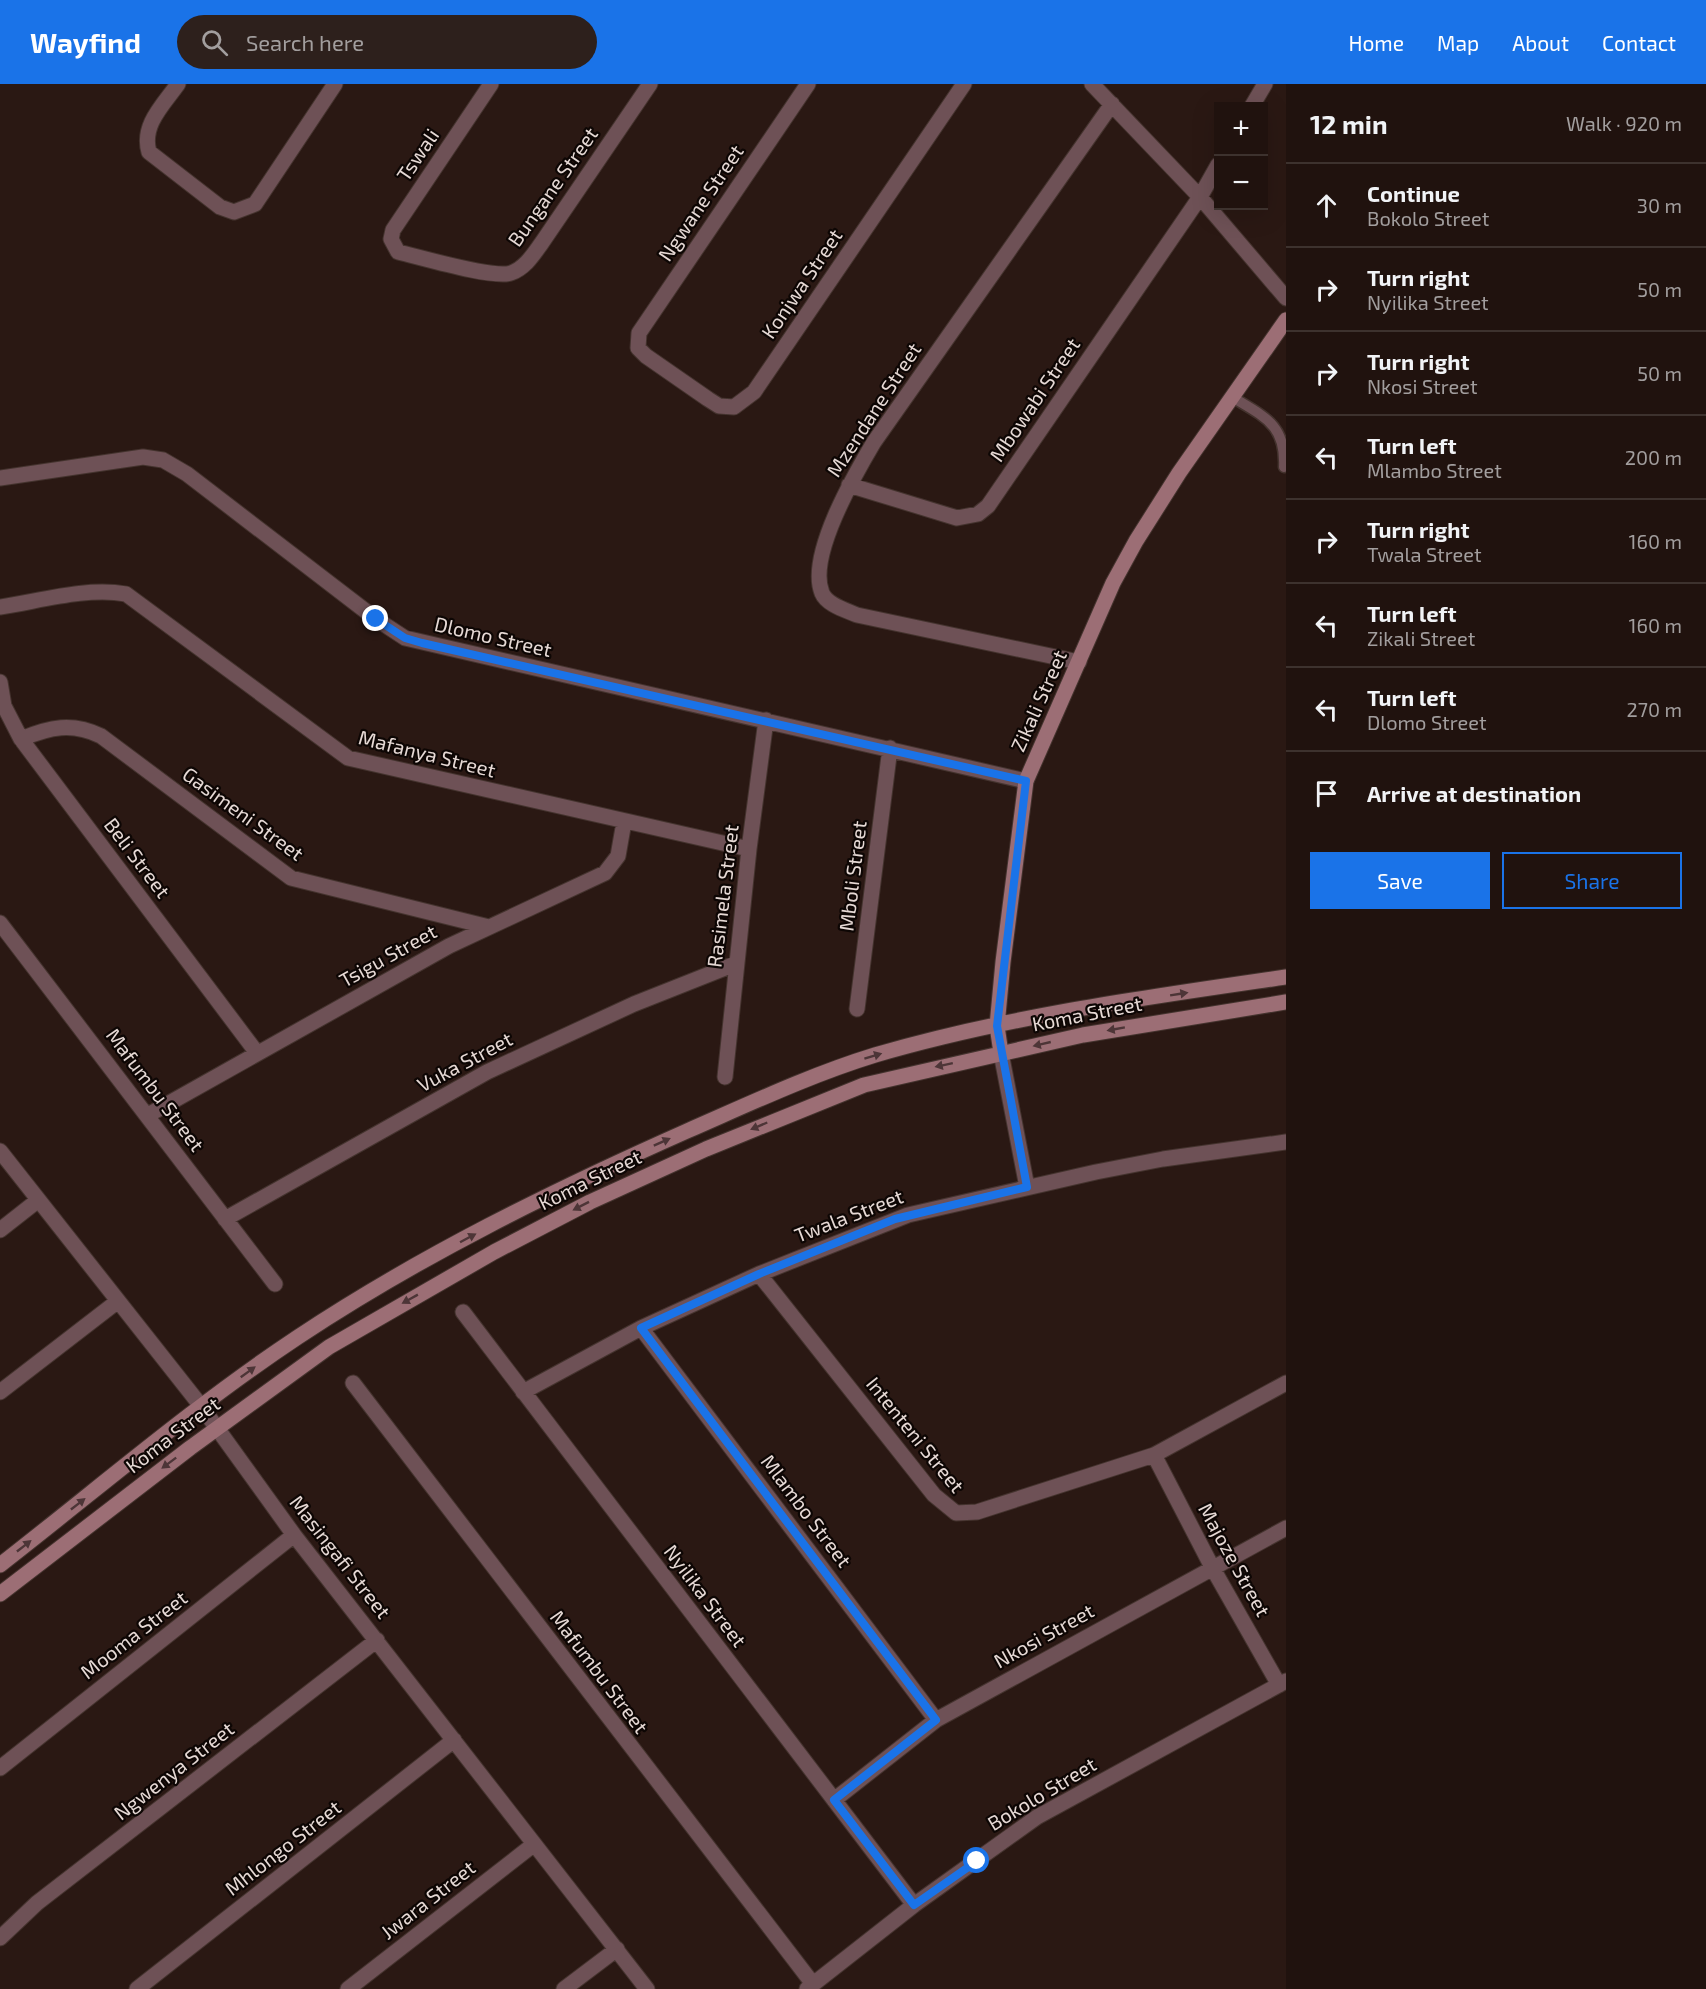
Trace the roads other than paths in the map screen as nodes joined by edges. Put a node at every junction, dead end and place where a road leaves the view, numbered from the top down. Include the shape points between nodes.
1 (178, 84) edge
2 (335, 84) edge
3 (491, 84) edge
4 (650, 84) edge
5 (808, 84) edge
6 (964, 84) edge
7 (1092, 84) edge
8 (1265, 84) edge
9 (1254, 102) edge
10 (1112, 104) junction
11 (1214, 172) edge
12 (1200, 197) junction
13 (398, 252) joint
14 (1286, 298) edge
15 (1286, 320) edge
16 (638, 348) joint
17 (1232, 397) junction
18 (1284, 467) dead end
19 (0, 478) edge
20 (849, 485) junction
21 (0, 607) edge
22 (1079, 662) junction
23 (0, 682) edge
24 (766, 720) junction
25 (21, 739) junction
26 (890, 748) junction
27 (1026, 781) junction
28 (624, 822) junction
29 (748, 849) junction
30 (0, 923) edge
31 (489, 927) junction
32 (735, 964) junction
33 (1286, 977) edge
34 (1286, 1002) edge
35 (857, 1009) dead end
36 (997, 1026) junction
37 (257, 1053) junction
38 (1001, 1053) junction
39 (725, 1077) dead end
40 (148, 1115) junction
41 (1285, 1146) edge
42 (0, 1150) edge
43 (1027, 1187) junction
44 (38, 1201) junction
45 (225, 1219) junction
46 (0, 1230) edge
47 (759, 1274) junction
48 (275, 1284) dead end
49 (118, 1301) junction
50 (463, 1312) dead end
51 (641, 1328) junction
52 (353, 1383) dead end
53 (1286, 1383) edge
54 (0, 1392) edge
55 (523, 1392) junction
56 (201, 1406) junction
57 (216, 1429) junction
58 (1154, 1455) junction
59 (1286, 1528) edge
60 (294, 1535) junction
61 (0, 1565) edge
62 (1212, 1567) junction
63 (0, 1594) edge
64 (377, 1640) junction
65 (1282, 1683) edge
66 (936, 1720) junction
67 (454, 1740) junction
68 (0, 1768) edge
69 (834, 1800) junction
70 (533, 1845) junction
71 (914, 1905) junction
72 (0, 1938) edge
73 (617, 1949) junction
74 (810, 1987) edge
75 (137, 1989) edge
76 (348, 1989) edge
77 (564, 1989) edge
78 (647, 1989) edge

1 - 2 street via 148,128 149,152 227,211 255,204
3 - 13 street, Tswali via 393,230 391,239
4 - 13 street, Bungane Street via 541,244 516,271 498,275
5 - 16 street, Ngwane Street via 644,324
6 - 16 street, Konjwa Street via 744,402 734,407 719,406
7 - 10 street
8 - 9 street
10 - 12 street
10 - 20 street, Mzendane Street via 921,374
11 - 12 street, Mbowabi Street
12 - 14 street
12 - 20 street, Mbowabi Street via 988,506 978,514 957,518
15 - 17 main road, Zikali Street
17 - 18 lane via 1279,432 1285,446
17 - 22 main road, Zikali Street via 1136,541
19 - 24 street, Dlomo Street via 125,459 163,460 405,638
20 - 22 street, Mzendane Street via 824,555 821,583 826,599 857,615
21 - 28 street, Mafanya Street via 90,593 126,594 348,758
22 - 27 main road, Zikali Street
23 - 25 street, Beli Street via 3,706
24 - 26 street, Dlomo Street
24 - 29 street, Rasimela Street
25 - 31 street, Gasimeni Street via 67,726 88,730 291,878
25 - 37 street, Beli Street
26 - 27 street, Dlomo Street
26 - 35 street, Mboli Street
27 - 36 main road, Zikali Street
28 - 29 street, Mafanya Street
28 - 31 street, Tsigu Street via 612,867
29 - 32 street, Rasimela Street
30 - 40 street, Mafumbu Street
31 - 37 street, Tsigu Street
32 - 39 street, Rasimela Street
32 - 45 street, Vuka Street via 634,1004 487,1072
36 -> 33 main road, Koma Street
34 -> 38 main road, Koma Street via 1094,1033
36 - 38 main road, Zikali Street
56 -> 36 main road, Koma Street via 342,1308 603,1168 840,1067
37 - 40 street, Tsigu Street
38 - 43 street, Zikali Street
38 -> 57 main road, Koma Street via 864,1085 736,1136 590,1202 484,1257 338,1341
40 - 45 street, Mafumbu Street
41 - 43 street, Twala Street via 1162,1159
42 - 44 street, Masingafi Street
43 - 47 street, Twala Street via 902,1217
44 - 46 street
44 - 49 street, Masingafi Street
45 - 48 street, Mafumbu Street
47 - 51 street, Twala Street
47 - 58 street, Intenteni Street via 950,1511 963,1515 977,1512
49 - 54 street
49 - 56 street, Masingafi Street
50 - 55 street, Nyilika Street
51 - 55 street, Twala Street
51 - 66 street, Mlambo Street
52 - 74 street, Mafumbu Street
53 - 58 street, Intenteni Street
55 - 69 street, Nyilika Street
56 - 57 street, Masingafi Street
61 -> 56 main road, Koma Street
57 - 60 street, Masingafi Street
57 -> 63 main road, Koma Street
58 - 62 street, Majoze Street
59 - 62 street, Nkosi Street
60 - 64 street, Masingafi Street
60 - 68 street, Mooma Street
62 - 65 street, Majoze Street
62 - 66 street, Nkosi Street
64 - 67 street, Masingafi Street
64 - 72 street, Ngwenya Street via 38,1903
65 - 71 street, Bokolo Street via 1037,1817
66 - 69 street, Nkosi Street
67 - 70 street, Masingafi Street
67 - 75 street, Mhlongo Street
69 - 71 street, Nyilika Street
70 - 73 street, Masingafi Street
70 - 76 street, Jwara Street
71 - 74 street, Bokolo Street
73 - 77 street
73 - 78 street, Masingafi Street

